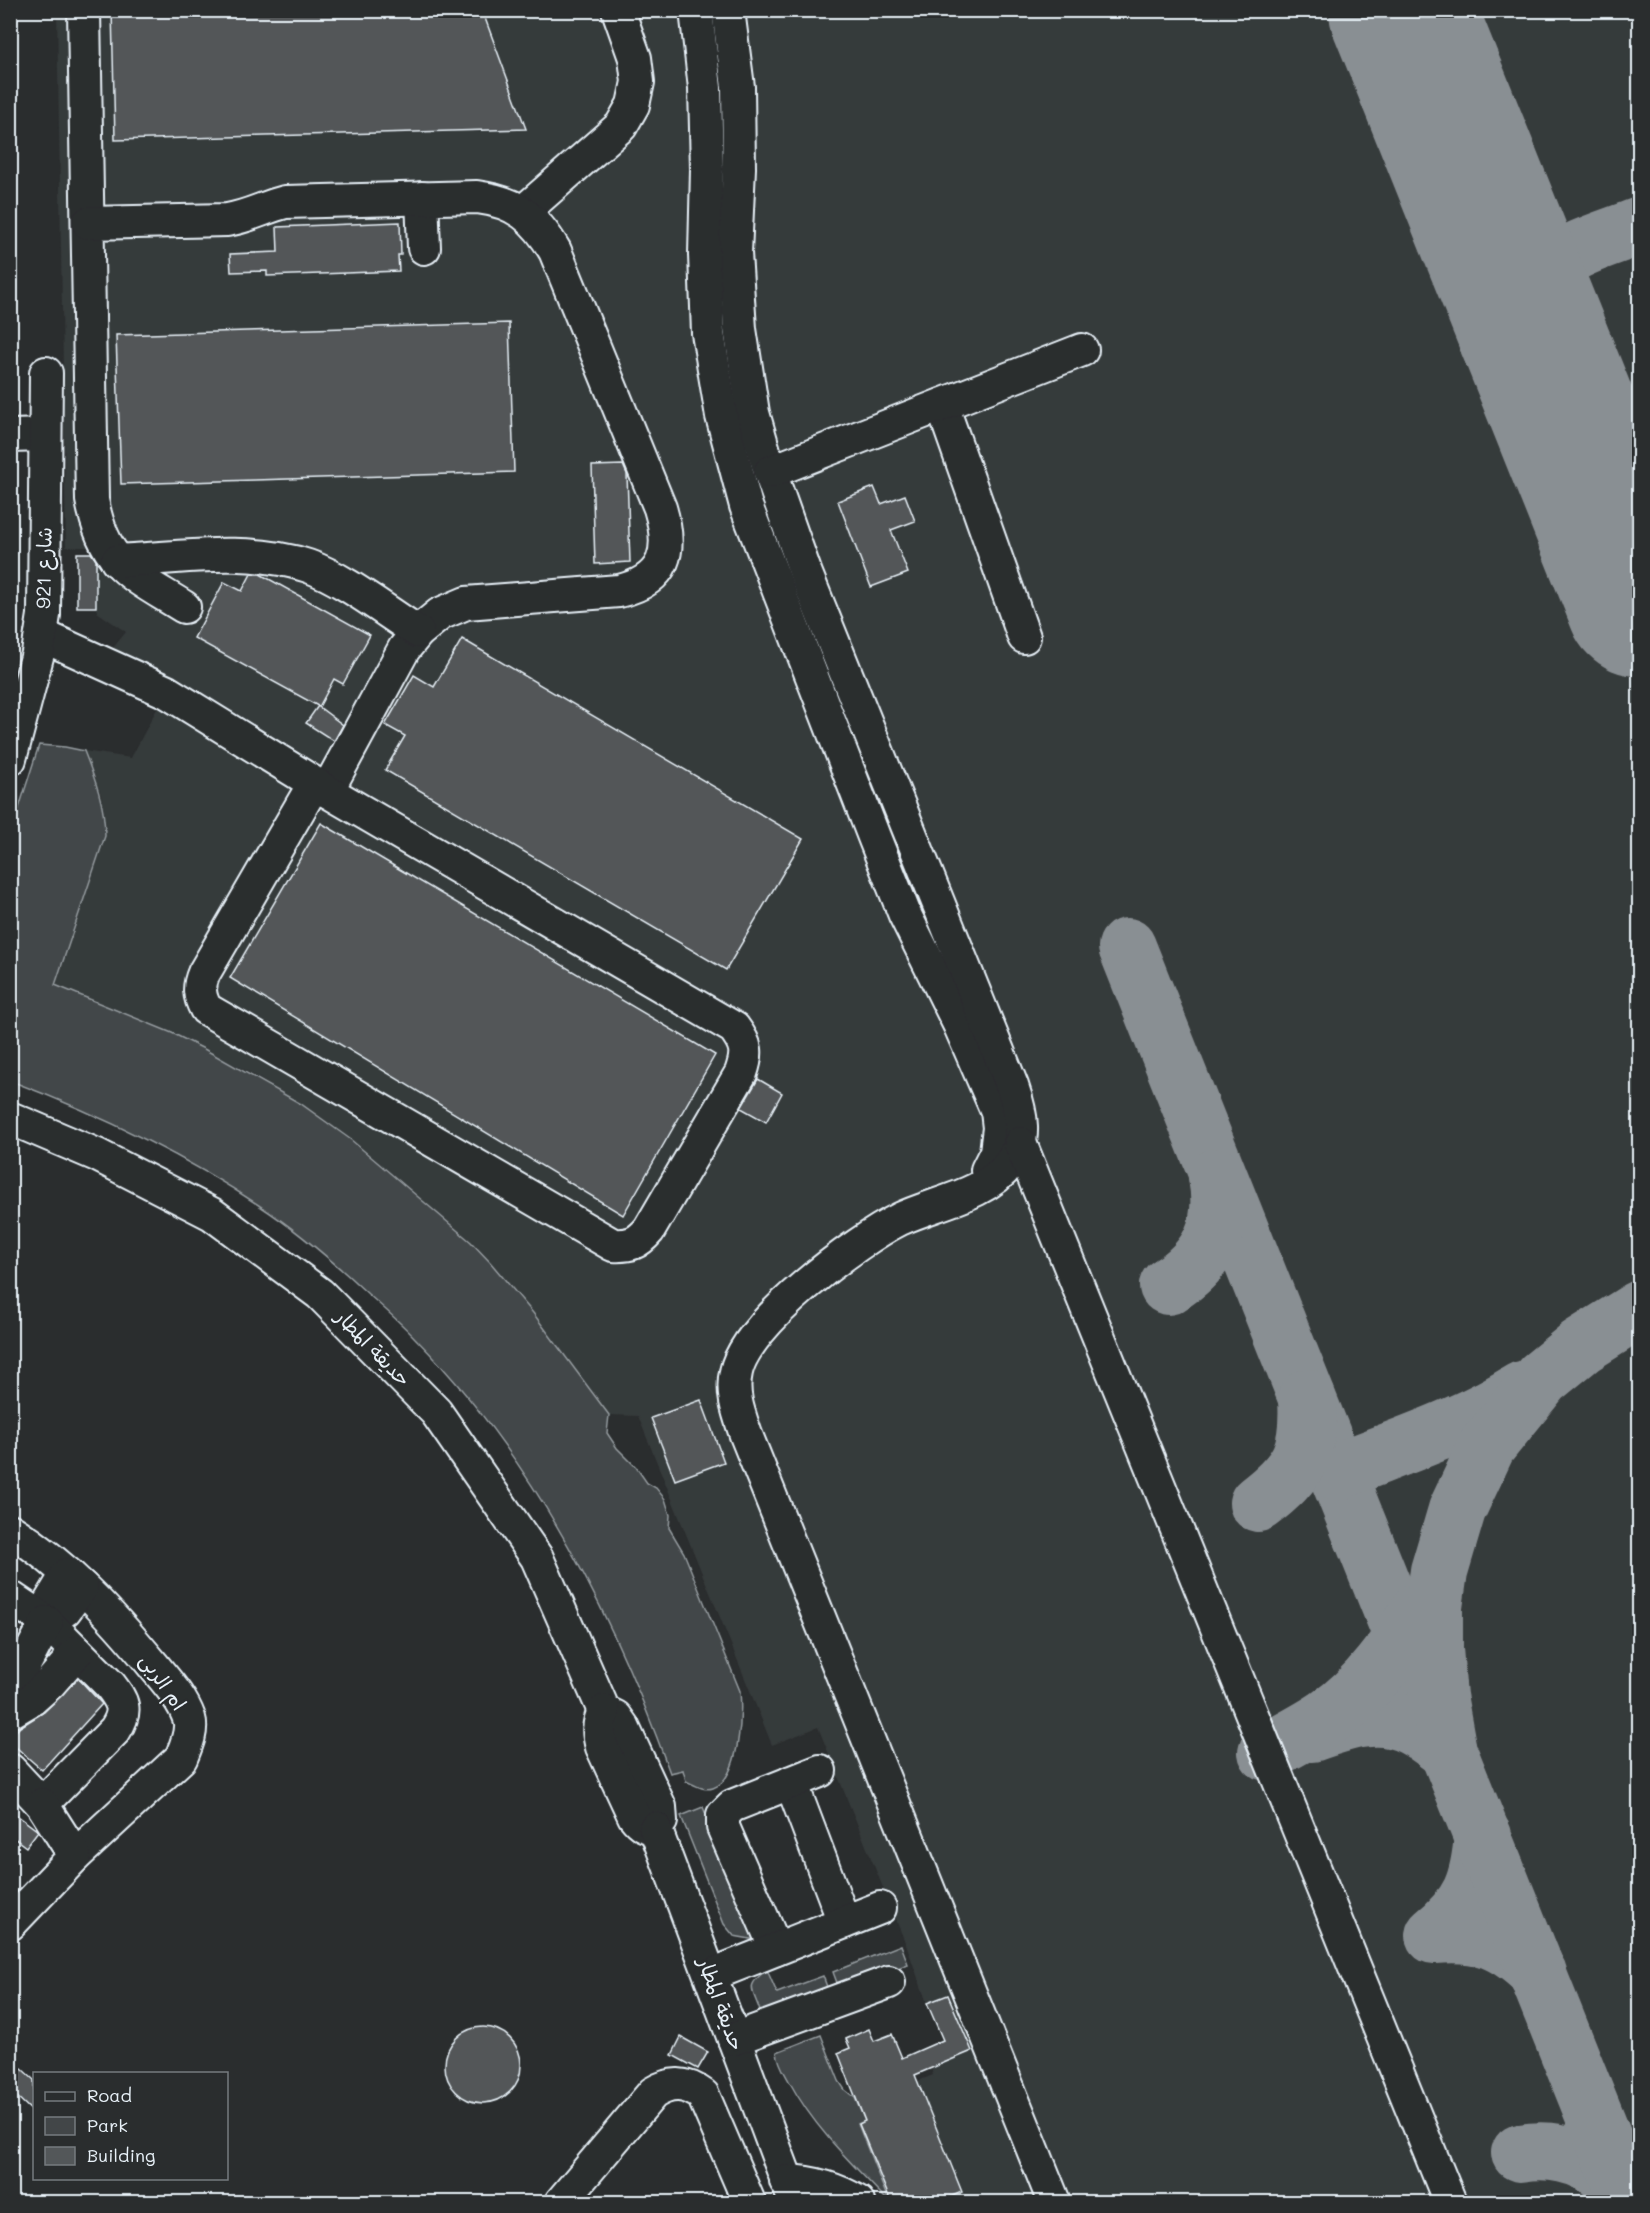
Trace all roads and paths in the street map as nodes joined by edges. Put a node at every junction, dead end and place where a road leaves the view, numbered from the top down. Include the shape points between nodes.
1 (84, 10) edge
2 (618, 10) edge
3 (696, 10) edge
4 (728, 10) edge
5 (422, 198) junction
6 (523, 212) junction
7 (88, 223) junction
8 (424, 249) dead end
9 (1082, 350) dead end
10 (46, 373) dead end
11 (942, 405) junction
12 (45, 435) junction
13 (10, 436) edge
14 (770, 472) junction
15 (117, 561) junction
16 (184, 607) dead end
17 (418, 632) junction
18 (41, 635) junction
19 (1024, 637) dead end
20 (10, 759) edge
21 (320, 787) junction
22 (10, 1118) edge
23 (1020, 1143) junction
24 (975, 1189) junction
25 (10, 1530) edge
26 (74, 1581) junction
27 (10, 1597) edge
28 (47, 1622) junction
29 (77, 1652) junction
30 (11, 1711) edge
31 (10, 1770) edge
32 (820, 1771) dead end
33 (791, 1782) junction
34 (42, 1804) junction
35 (75, 1856) junction
36 (880, 1908) dead end
37 (844, 1922) junction
38 (10, 1924) edge
39 (776, 1949) junction
40 (711, 1975) junction
41 (889, 1982) dead end
42 (734, 2039) junction
43 (790, 2192) edge
44 (561, 2202) edge
45 (747, 2202) edge
46 (858, 2202) edge
47 (1054, 2202) edge
48 (1450, 2202) edge

1 - 7 street
2 - 6 street via 635,58 638,82 633,105 621,126
3 - 24 street via 705,88 708,333 722,416 746,506 874,837 905,915 997,1111 996,1152
4 - 14 street via 738,87 735,253 740,329 753,413
5 - 6 street via 493,199
5 - 7 street via 285,202 227,220
5 - 8 street
6 - 17 street via 542,229 555,251 660,508 666,551 655,573 635,587 466,603 440,614
7 - 15 street via 92,500 100,532
9 - 11 street
10 - 12 street, شارع 921
11 - 14 street
11 - 19 street
12 - 13 street
12 - 18 street, شارع 921
14 - 23 street via 815,595 1012,1086 1022,1124
15 - 16 street
15 - 17 street via 274,557 310,567
17 - 21 street
18 - 20 street, شارع 921
18 - 21 street via 167,692
21 - 21 street via 734,1028 744,1041 747,1058 741,1073 640,1240 627,1246 613,1245 206,1009 199,985 204,973
22 - 40 street, حديقة المطار via 97,1155 212,1214 320,1294 436,1412 537,1558 604,1711 624,1727 660,1807 661,1821 655,1828
23 - 24 street via 1011,1163 995,1179
23 - 48 street
24 - 47 street via 873,1234 816,1276 747,1347 736,1370 734,1396 746,1435
25 - 26 street, ام الربى
26 - 28 street via 65,1610
26 - 35 street, ام الربى via 135,1643 174,1690 189,1719 189,1737 182,1758
27 - 28 street
28 - 29 street
28 - 30 street via 12,1688
29 - 30 street via 50,1683
29 - 34 street via 118,1696 122,1719
31 - 34 street
32 - 33 street
33 - 37 street
33 - 39 street via 732,1806 722,1819
34 - 35 street
35 - 38 street, ام الربى
36 - 37 street
37 - 39 street
39 - 40 street
40 - 42 street, حديقة المطار
41 - 42 street
42 - 43 street, حديقة المطار
43 - 46 street, حديقة المطار via 806,2181
44 - 45 street via 653,2093 677,2084 692,2087 703,2095

